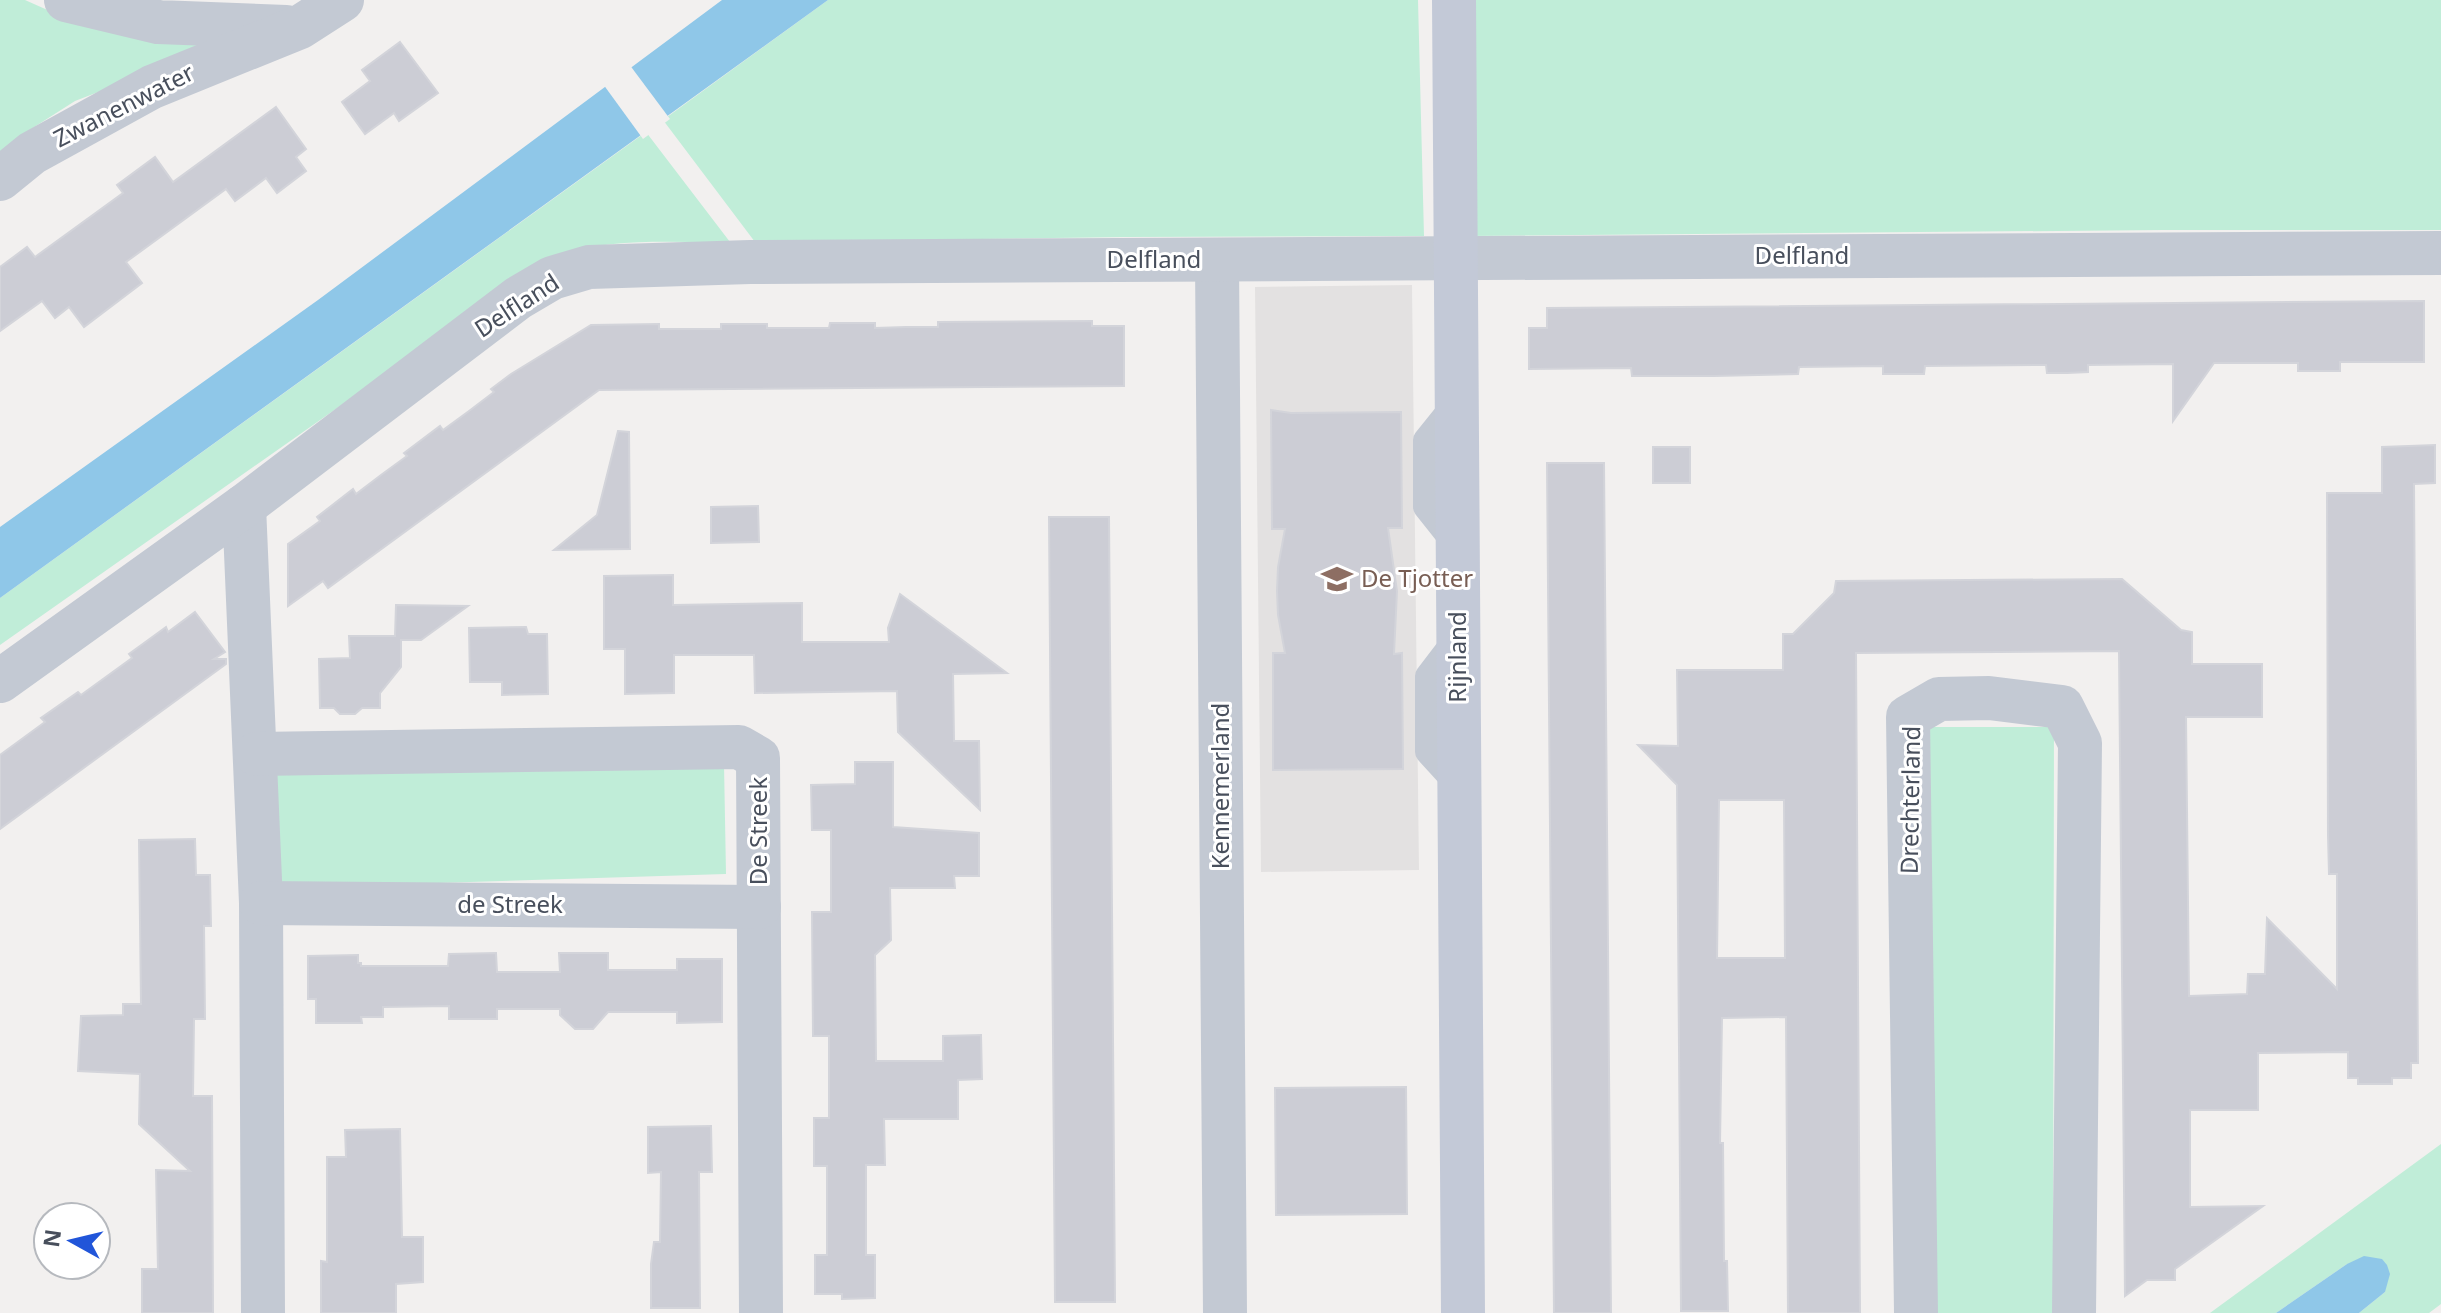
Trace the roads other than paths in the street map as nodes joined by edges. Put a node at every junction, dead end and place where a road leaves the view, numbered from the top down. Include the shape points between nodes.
1 (66, 0) edge
2 (342, 0) edge
3 (1454, 0) edge
4 (300, 27) junction
5 (0, 179) edge
6 (2441, 253) edge
7 (1456, 258) junction
8 (1217, 260) junction
9 (244, 506) junction
10 (0, 681) edge
11 (256, 754) junction
12 (261, 903) junction
13 (759, 907) junction
14 (263, 1313) edge
15 (761, 1313) edge
16 (1225, 1313) edge
17 (1463, 1313) edge
18 (1916, 1313) edge
19 (2074, 1313) edge

1 - 4 street, Zwanenwater via 158,22
2 - 4 street, Zwanenwater
3 - 7 street, Rijnland
4 - 5 street, Zwanenwater via 152,87 32,153
6 - 7 street, Delfland
7 - 8 street, Delfland
7 - 17 street, Rijnland
8 - 9 street, Delfland via 589,267 552,278 518,298
8 - 16 street, Kennemerland
9 - 10 street, Delfland
9 - 11 street
11 - 12 street
11 - 13 street, De Streek via 739,747 758,758
12 - 13 street, de Streek
12 - 14 street
13 - 15 street, De Streek
18 - 19 street, Drechterland via 1908,717 1939,699 1989,698 2062,707 2080,743

